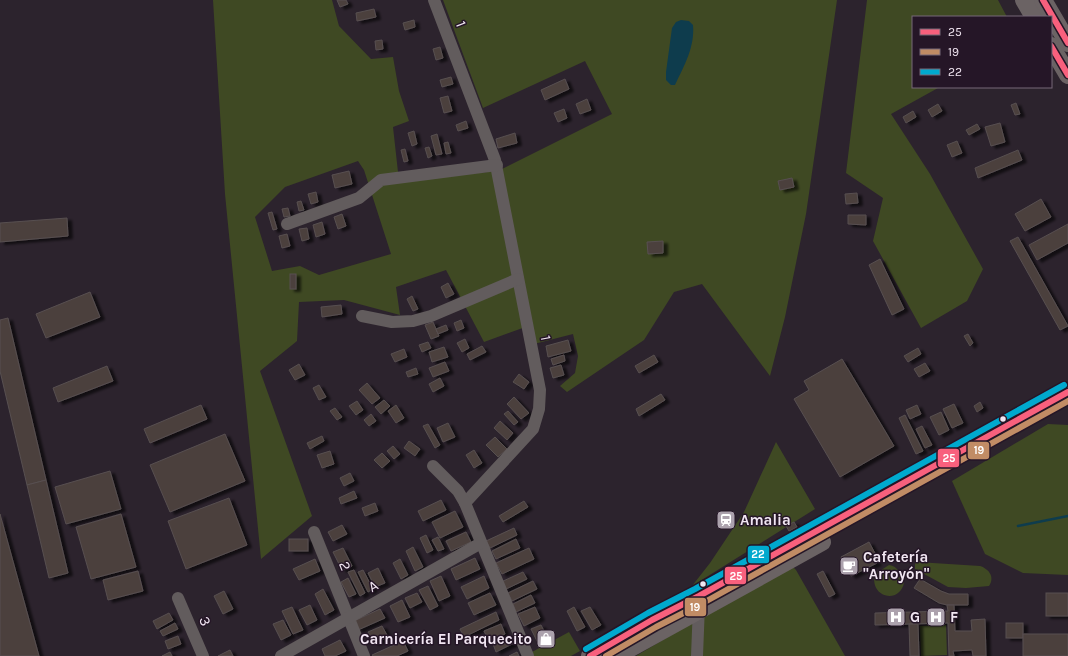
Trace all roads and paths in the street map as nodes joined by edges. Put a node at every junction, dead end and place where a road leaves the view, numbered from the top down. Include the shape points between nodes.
1 (434, 0) edge
2 (1024, 0) edge
3 (1043, 0) edge
4 (1033, 16) edge
5 (1068, 43) edge
6 (1052, 48) edge
7 (1068, 75) edge
8 (497, 165) junction
9 (287, 224) dead end
10 (518, 279) junction
11 (362, 316) dead end
12 (1068, 392) edge
13 (1068, 403) edge
14 (433, 466) dead end
15 (465, 503) junction
16 (314, 532) dead end
17 (482, 543) junction
18 (178, 598) dead end
19 (699, 604) junction
20 (349, 618) junction
21 (203, 656) edge
22 (281, 656) edge
23 (364, 656) edge
24 (528, 656) edge
25 (590, 656) edge
26 (616, 656) edge
27 (697, 656) edge

1 - 8 street, 1
2 - 4 highway
3 - 5 highway
6 - 7 highway
8 - 9 street via 381,180 359,198
8 - 10 street, 1
10 - 11 street via 431,316 413,321 392,322
10 - 15 street, 1 via 540,390 539,409 533,429
12 - 19 highway
13 - 19 highway via 956,464 795,558
14 - 15 street via 458,491
15 - 17 street
16 - 20 street, 2
17 - 20 street, A
17 - 24 street
18 - 21 street, 3
19 - 25 highway via 652,620
19 - 26 highway
19 - 27 street
20 - 22 street, A
20 - 23 street, 2

